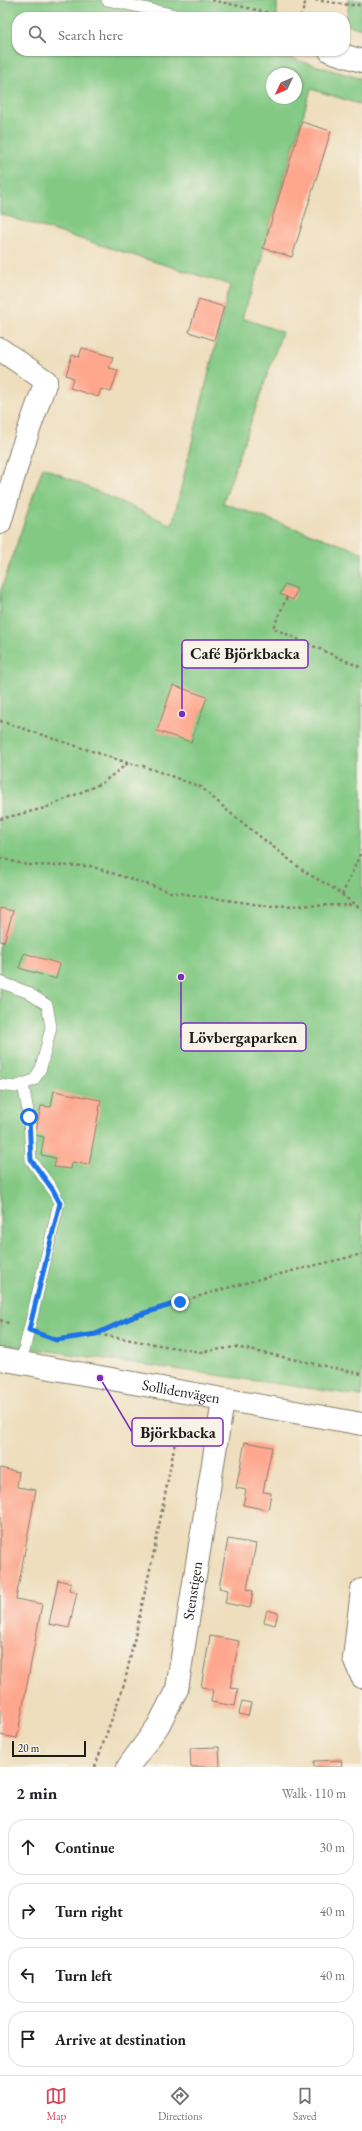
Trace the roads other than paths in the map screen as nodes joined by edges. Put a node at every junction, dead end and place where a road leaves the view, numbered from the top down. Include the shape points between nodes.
1 (107, 0) edge
2 (162, 12) edge
3 (346, 56) edge
4 (362, 61) edge
5 (0, 349) edge
6 (0, 523) edge
7 (0, 982) edge
8 (23, 1084) junction
9 (0, 1085) edge
10 (0, 1359) edge
11 (21, 1363) junction
12 (223, 1401) junction
13 (362, 1424) edge
14 (362, 1590) edge
15 (362, 1677) edge
16 (128, 1767) edge

1 - 2 lane
3 - 4 street
5 - 6 street via 46,382
7 - 8 lane via 27,992 47,1005 52,1027 41,1068 34,1080
8 - 9 lane via 15,1087
8 - 11 lane via 29,1117 31,1160 60,1203
10 - 11 street, Sollidenvägen
11 - 12 street, Sollidenvägen
12 - 13 street, Sollidenvägen
12 - 16 street, Stenstigen via 177,1689 158,1726
14 - 15 street via 354,1658

